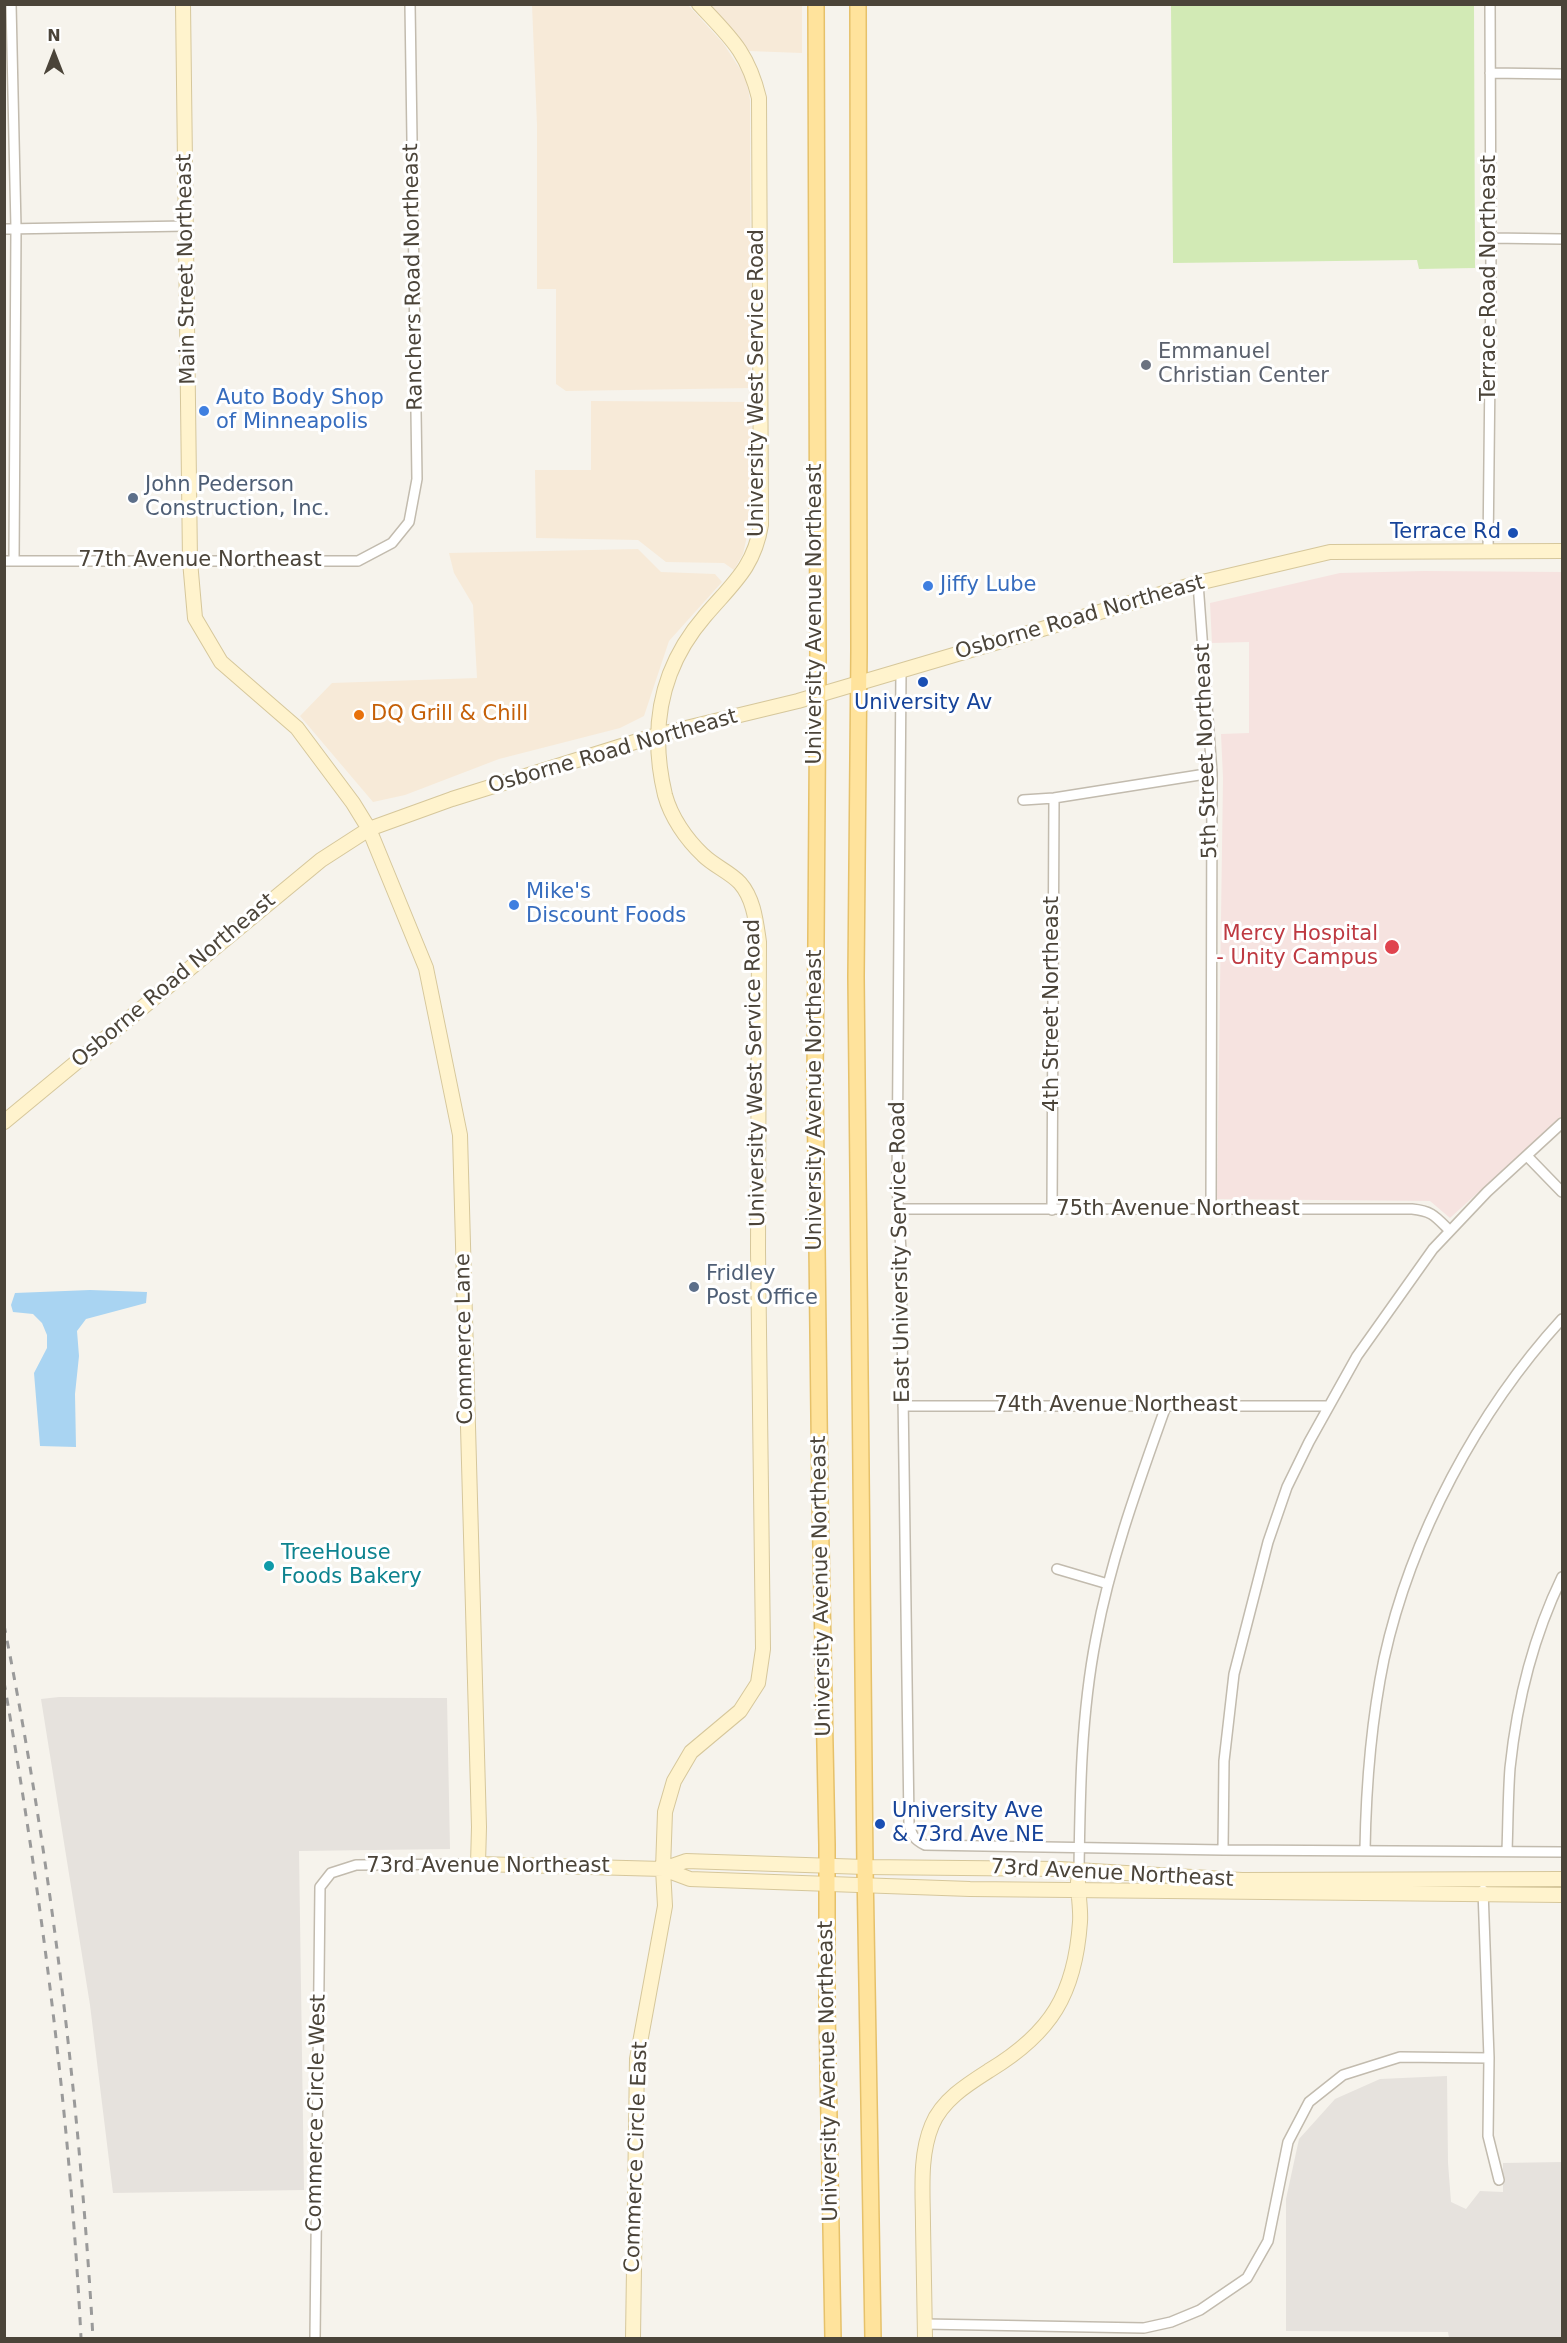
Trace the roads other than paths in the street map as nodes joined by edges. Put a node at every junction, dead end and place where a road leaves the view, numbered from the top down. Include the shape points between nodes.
1 (11, 4) edge
2 (183, 4) edge
3 (410, 4) edge
4 (699, 4) edge
5 (816, 4) edge
6 (858, 4) edge
7 (1490, 4) edge
8 (1490, 73) junction
9 (1563, 74) edge
10 (187, 226) junction
11 (16, 228) junction
12 (4, 229) edge
13 (1490, 238) junction
14 (1563, 239) edge
15 (392, 543) joint
16 (1563, 551) edge
17 (1488, 552) junction
18 (9, 561) edge
19 (190, 561) junction
20 (1198, 583) junction
21 (900, 671) junction
22 (859, 683) junction
23 (817, 695) junction
24 (657, 735) junction
25 (1212, 773) junction
26 (1054, 798) junction
27 (1023, 800) dead end
28 (369, 829) junction
29 (4, 1122) edge
30 (1563, 1123) edge
31 (1527, 1156) junction
32 (1563, 1192) edge
33 (1211, 1208) junction
34 (900, 1209) junction
35 (1052, 1210) junction
36 (1449, 1230) junction
37 (1563, 1319) edge
38 (903, 1406) junction
39 (1167, 1406) junction
40 (1328, 1406) junction
41 (1057, 1569) dead end
42 (1563, 1577) edge
43 (1108, 1584) junction
44 (911, 1833) joint
45 (1079, 1847) junction
46 (1223, 1850) junction
47 (1365, 1850) junction
48 (1507, 1851) junction
49 (1563, 1852) edge
50 (478, 1864) junction
51 (827, 1865) junction
52 (865, 1867) junction
53 (663, 1869) junction
54 (1079, 1870) junction
55 (1483, 1879) junction
56 (1563, 1879) edge
57 (827, 1883) junction
58 (866, 1884) junction
59 (320, 1887) joint
60 (1078, 1890) junction
61 (1483, 1895) junction
62 (1563, 1895) edge
63 (1489, 2058) junction
64 (1499, 2180) dead end
65 (925, 2331) edge
66 (315, 2338) edge
67 (633, 2338) edge
68 (833, 2338) edge
69 (873, 2338) edge

1 - 11 street
2 - 10 street, Main Street Northeast
3 - 15 street, Ranchers Road Northeast via 417,479 409,522
4 - 24 street, University West Service Road via 737,45 759,98 761,525 749,565 689,634 674,660
5 - 23 main road, University Avenue Northeast
6 - 22 main road, University Avenue Northeast
7 - 8 street, Terrace Road Northeast
8 - 9 street
8 - 13 street, Terrace Road Northeast
10 - 11 street
10 - 19 street, Main Street Northeast
11 - 12 street
11 - 18 street
13 - 14 street
13 - 17 street, Terrace Road Northeast
15 - 19 street, 77th Avenue Northeast via 358,561
16 - 17 street, Osborne Road Northeast
17 - 20 street, Osborne Road Northeast via 1330,552
18 - 19 street, 77th Avenue Northeast
19 - 28 street, Main Street Northeast via 195,618 221,662 297,728
20 - 21 street, Osborne Road Northeast
20 - 25 street, 5th Street Northeast
21 - 22 street, Osborne Road Northeast
21 - 34 street, East University Service Road
22 - 23 street, Osborne Road Northeast
22 - 52 main road, University Avenue Northeast via 856,977
23 - 24 street, Osborne Road Northeast
23 - 51 main road, University Avenue Northeast via 815,1101
24 - 28 street, Osborne Road Northeast
24 - 53 street, University West Service Road via 665,794 673,818 703,855 740,883 754,909 759,942 758,1251 764,1649 758,1683 741,1710 691,1752 674,1781 665,1812
25 - 26 street
25 - 33 street, 5th Street Northeast
26 - 27 street
26 - 35 street, 4th Street Northeast
28 - 29 street, Osborne Road Northeast via 321,860
28 - 50 street, Commerce Lane via 426,968 460,1135
30 - 31 street
31 - 32 street
31 - 36 street
33 - 35 street, 75th Avenue Northeast
33 - 36 street, 75th Avenue Northeast via 1426,1210
34 - 35 street, 75th Avenue Northeast
34 - 38 street, East University Service Road
36 - 40 street via 1381,1320
37 - 47 street via 1518,1374 1471,1443 1444,1489 1420,1548 1380,1680 1368,1768
38 - 39 street, 74th Avenue Northeast
38 - 44 street, East University Service Road
39 - 40 street, 74th Avenue Northeast
39 - 43 street via 1126,1519
40 - 46 street via 1287,1487 1268,1542 1234,1674 1224,1761
41 - 43 street
42 - 48 street via 1538,1636 1523,1686 1510,1769
43 - 45 street via 1086,1699
44 - 45 street, 73rd Avenue Northeast via 925,1845
45 - 46 street, 73rd Avenue Northeast
45 - 54 street
46 - 47 street, 73rd Avenue Northeast
47 - 48 street, 73rd Avenue Northeast
48 - 49 street, 73rd Avenue Northeast
50 - 53 street, 73rd Avenue Northeast
50 - 59 street, 73rd Avenue Northeast via 356,1865 331,1873
51 - 52 street, 73rd Avenue Northeast
51 - 53 street, 73rd Avenue Northeast via 686,1861
51 - 57 main road, University Avenue Northeast
52 - 54 street, 73rd Avenue Northeast
52 - 58 main road, University Avenue Northeast
53 - 57 street, 73rd Avenue Northeast via 690,1879
53 - 67 street, Commerce Circle East via 665,1906 637,2059
54 - 55 street, 73rd Avenue Northeast via 1242,1880
54 - 60 street
55 - 56 street, 73rd Avenue Northeast
55 - 61 street
57 - 58 street, 73rd Avenue Northeast
57 - 68 main road, University Avenue Northeast
58 - 60 street, 73rd Avenue Northeast
58 - 69 main road, University Avenue Northeast
59 - 66 street, Commerce Circle West
60 - 61 street, 73rd Avenue Northeast
60 - 65 street via 1080,1921 1063,2001 1045,2027 1015,2055 946,2103 932,2126 922,2167
61 - 62 street, 73rd Avenue Northeast
61 - 63 street
63 - 64 street via 1488,2136
63 - 65 street via 1400,2057 1343,2075 1309,2102 1288,2142 1268,2241 1247,2278 1200,2310 1144,2328

